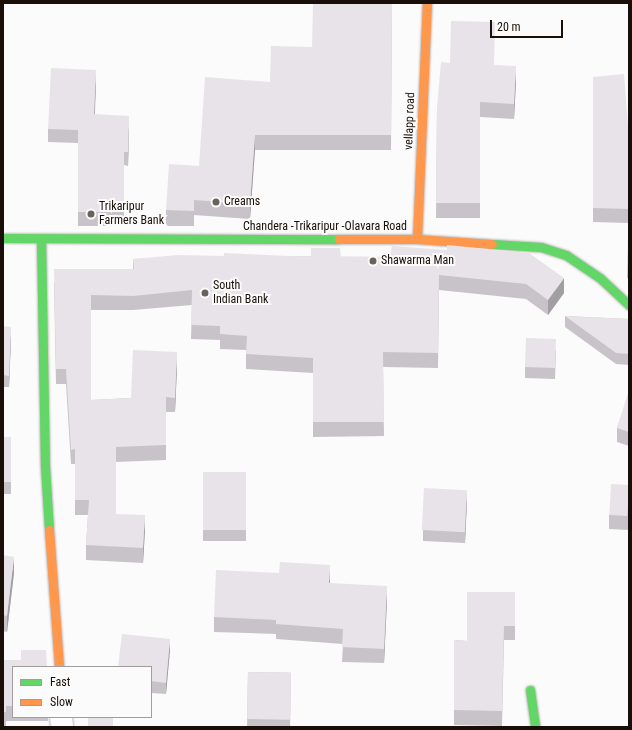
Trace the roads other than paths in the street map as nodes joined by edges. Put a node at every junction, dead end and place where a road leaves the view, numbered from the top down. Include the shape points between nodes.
1 (427, 3) edge
2 (3, 238) edge
3 (40, 239) junction
4 (417, 240) junction
5 (629, 305) edge
6 (59, 666) edge
7 (530, 690) dead end
8 (535, 727) edge

1 - 4 main road, vellapp road
2 - 3 main road, Chandera -Trikaripur -Olavara Road
3 - 4 main road, Chandera -Trikaripur -Olavara Road
3 - 6 main road via 45,466
4 - 5 main road, Chandera -Trikaripur -Olavara Road via 541,247 566,255 600,278
7 - 8 main road

